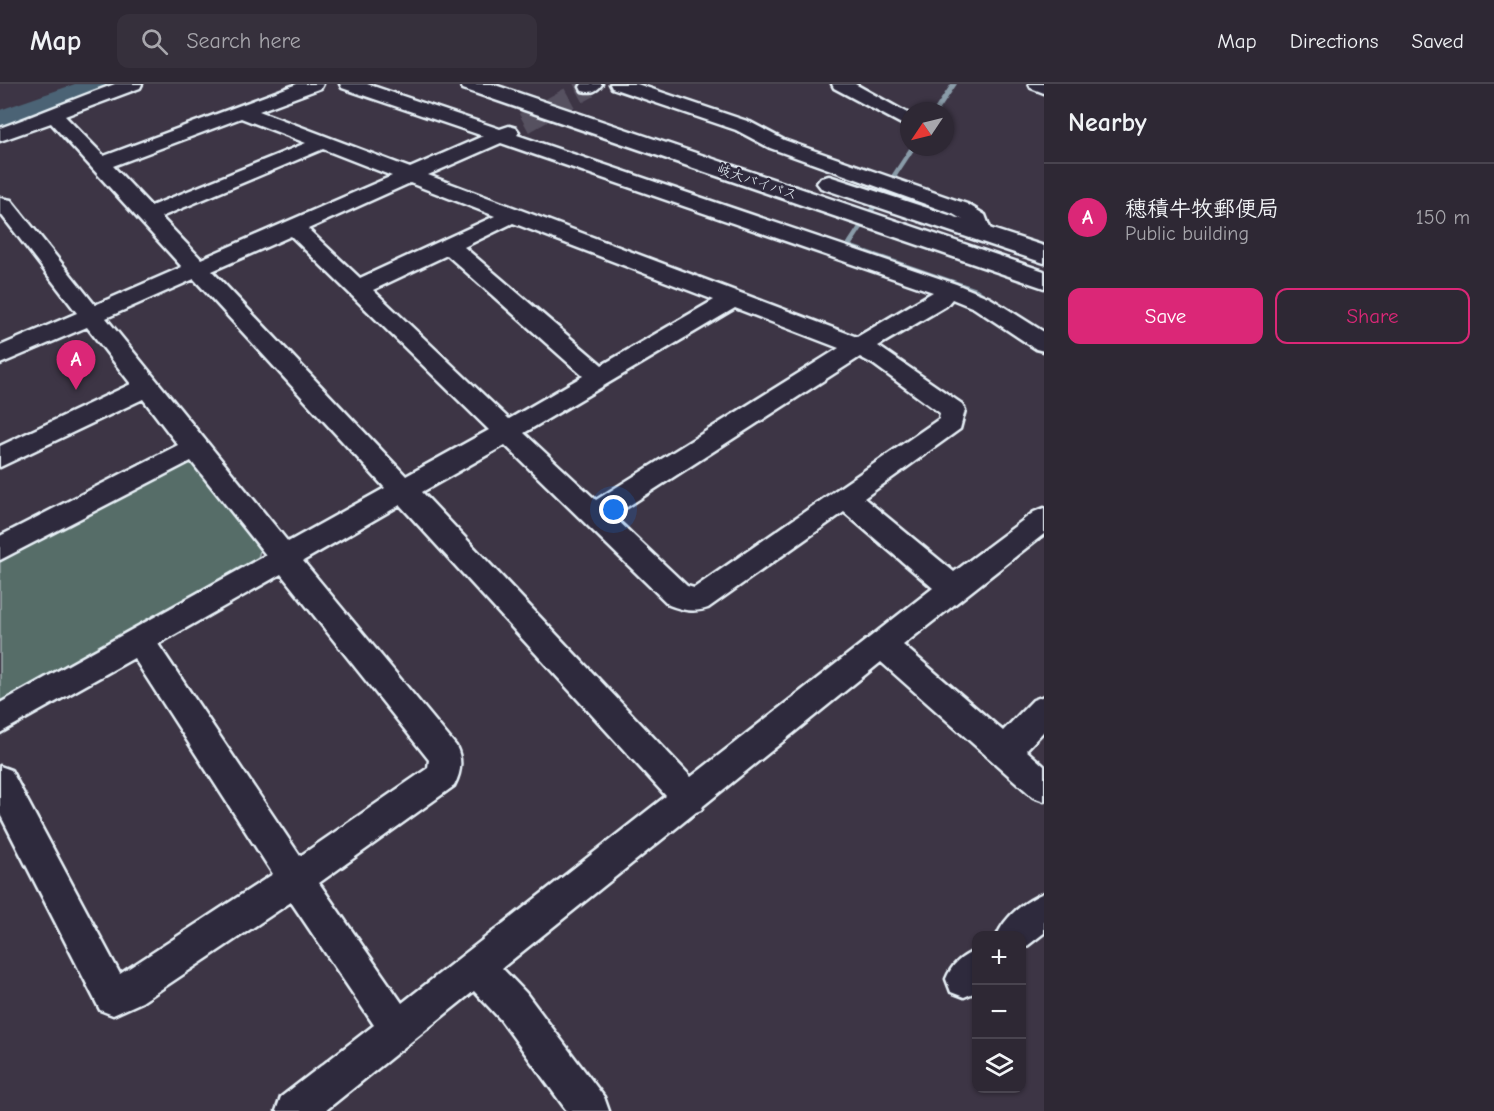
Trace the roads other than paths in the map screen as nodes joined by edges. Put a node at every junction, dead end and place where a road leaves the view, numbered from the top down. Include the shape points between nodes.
1 (133, 84) edge
2 (314, 84) edge
3 (349, 84) edge
4 (471, 84) edge
5 (525, 84) edge
6 (619, 84) edge
7 (841, 84) edge
8 (1038, 84) edge
9 (1044, 87) edge
10 (241, 111) junction
11 (54, 115) junction
12 (900, 117) edge
13 (524, 123) tunnel mouth
14 (0, 135) edge
15 (501, 136) junction
16 (320, 142) junction
17 (101, 164) junction
18 (412, 176) junction
19 (0, 204) edge
20 (511, 213) junction
21 (147, 215) junction
22 (295, 228) junction
23 (981, 232) junction
24 (450, 246) junction
25 (1044, 255) edge
26 (198, 270) junction
27 (1044, 280) edge
28 (358, 288) junction
29 (948, 290) junction
30 (733, 299) junction
31 (90, 316) junction
32 (1044, 343) edge
33 (859, 347) junction
34 (0, 356) edge
35 (600, 377) junction
36 (146, 387) junction
37 (508, 431) junction
38 (195, 448) junction
39 (0, 457) edge
40 (403, 490) junction
41 (844, 497) junction
42 (595, 514) junction
43 (1044, 519) edge
44 (0, 549) edge
45 (284, 559) junction
46 (953, 588) junction
47 (139, 640) junction
48 (882, 645) junction
49 (1044, 710) edge
50 (0, 719) edge
51 (1004, 751) junction
52 (0, 782) edge
53 (1044, 786) edge
54 (690, 799) junction
55 (296, 879) junction
56 (1044, 910) edge
57 (1020, 931) edge
58 (476, 966) junction
59 (398, 1029) junction
60 (295, 1111) edge
61 (590, 1111) edge

1 - 11 street
2 - 10 street
3 - 15 street
4 - 27 highway, 岐大バイパス
5 - 23 highway, 岐大バイパス
6 - 23 street via 743,126 777,144 960,209 978,220
7 - 12 street
8 - 9 street
10 - 16 street
10 - 17 street
11 - 14 street
11 - 17 street
13 - 15 street
15 - 18 street
15 - 29 street
16 - 18 street
16 - 21 street
17 - 21 street
18 - 20 street
18 - 22 street
19 - 31 street via 4,204
20 - 24 street via 502,222
20 - 30 street
21 - 26 street
22 - 26 street
22 - 28 street
23 - 25 highway, 岐大バイパス
24 - 28 street
24 - 35 street
26 - 31 street
26 - 40 street
28 - 37 street
29 - 32 street via 982,303
29 - 33 street via 938,300
30 - 33 street
30 - 35 street
31 - 34 street
31 - 36 street
33 - 41 street via 881,358 953,410 951,423
33 - 42 street
35 - 37 street
36 - 38 street
36 - 39 street
37 - 40 street
37 - 42 street
38 - 44 street
38 - 45 street
40 - 45 street
40 - 54 street
41 - 42 street via 698,600 679,597
41 - 46 street
43 - 46 street
45 - 47 street
45 - 55 street via 445,756 443,776
46 - 48 street
47 - 50 street
47 - 55 street
48 - 51 street
48 - 54 street
49 - 51 street
51 - 53 street
52 - 55 street via 113,997
54 - 58 street
55 - 59 street
56 - 57 street
58 - 59 street
58 - 61 street via 513,1006
59 - 60 street

